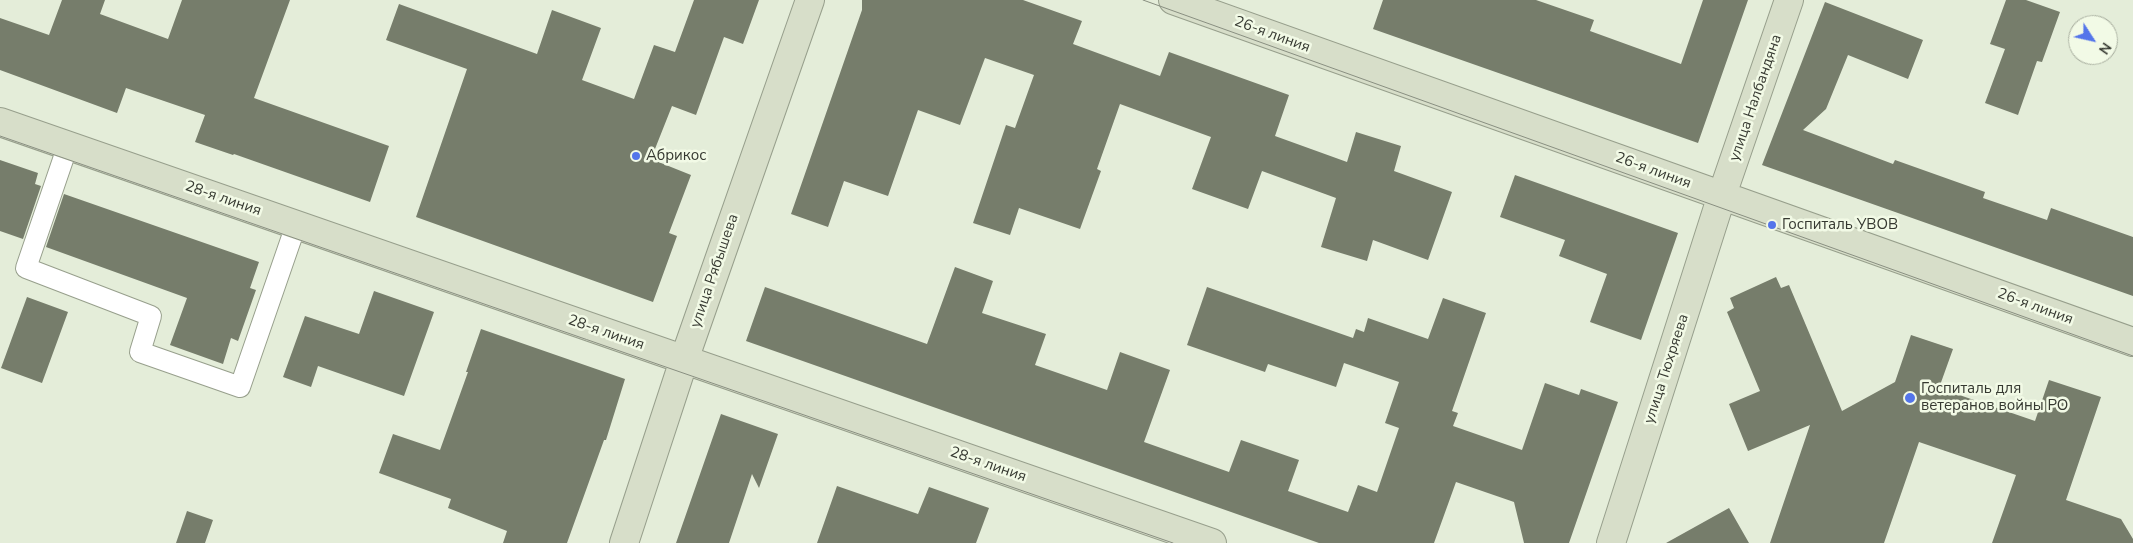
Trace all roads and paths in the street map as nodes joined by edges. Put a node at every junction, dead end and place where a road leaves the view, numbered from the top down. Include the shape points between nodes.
1 (810, 0) edge
2 (1174, 0) edge
3 (1789, 0) edge
4 (0, 122) edge
5 (68, 145) junction
6 (1722, 195) junction
7 (296, 225) junction
8 (2133, 342) edge
9 (684, 360) junction
10 (624, 543) edge
11 (1212, 543) edge
12 (1612, 543) edge

1 - 9 street, улица Рябышева
2 - 6 street, 26-я линия
3 - 6 street, улица Налбандяна
4 - 5 street, 28-я линия
5 - 7 street, 28-я линия
5 - 7 lane via 26,268 151,316 140,352 240,387
6 - 8 street, 26-я линия
6 - 12 street, улица Тюхряева
7 - 9 street, 28-я линия
9 - 10 street, улица Рябышева
9 - 11 street, 28-я линия

